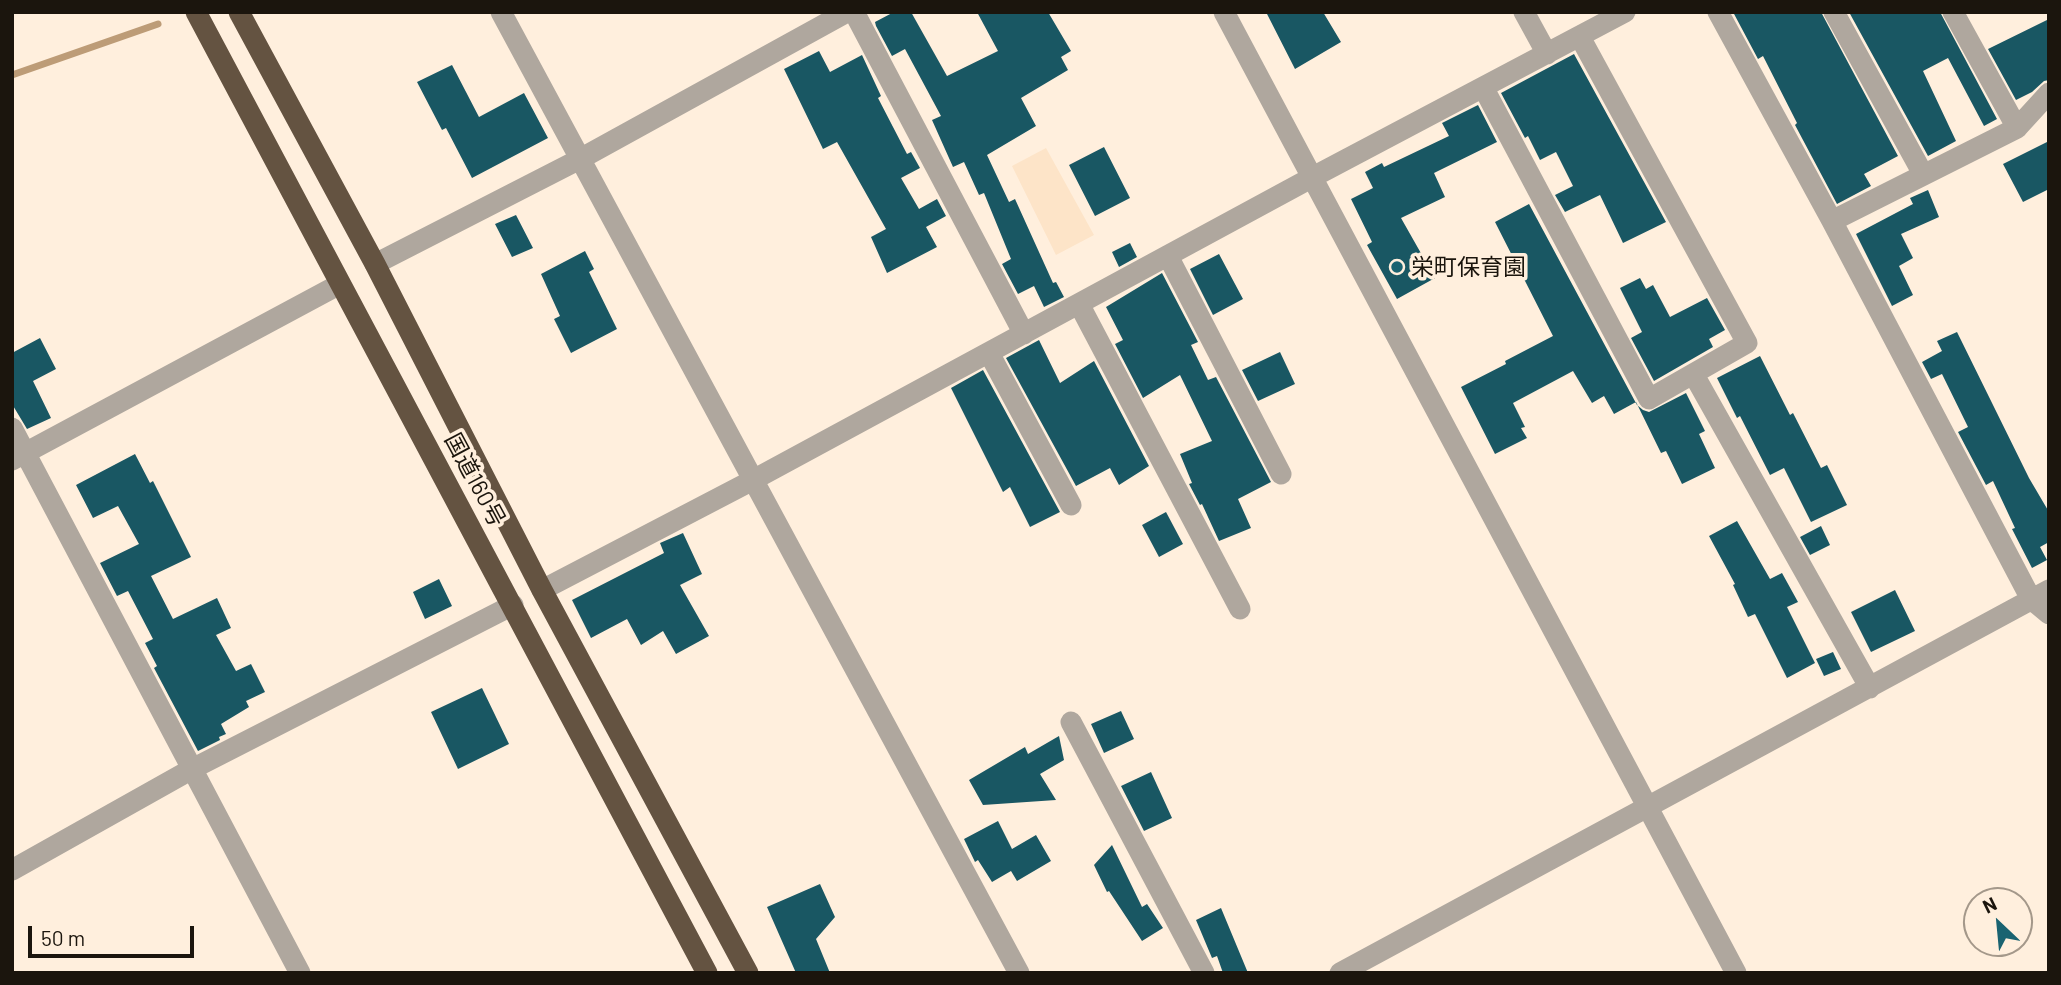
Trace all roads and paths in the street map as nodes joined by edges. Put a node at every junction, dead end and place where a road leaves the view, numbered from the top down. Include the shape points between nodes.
1 (197, 12) edge
2 (239, 12) edge
3 (501, 12) edge
4 (847, 12) edge
5 (854, 12) edge
6 (1224, 12) edge
7 (1524, 12) edge
8 (1625, 12) edge
9 (1718, 12) edge
10 (1834, 12) edge
11 (1953, 12) edge
12 (1580, 37) junction
13 (1547, 54) junction
14 (1483, 87) junction
15 (2048, 96) edge
16 (2017, 128) junction
17 (580, 159) junction
18 (1923, 174) junction
19 (1311, 178) junction
20 (1832, 221) junction
21 (1168, 256) junction
22 (375, 264) junction
23 (340, 284) junction
24 (1079, 303) junction
25 (1024, 334) junction
26 (989, 353) junction
27 (1694, 374) junction
28 (12, 428) edge
29 (19, 457) edge
30 (1281, 474) dead end
31 (753, 480) junction
32 (1071, 505) dead end
33 (542, 590) junction
34 (2040, 594) edge
35 (513, 605) junction
36 (1240, 609) dead end
37 (2049, 614) edge
38 (1870, 688) junction
39 (1071, 722) dead end
40 (192, 769) junction
41 (1648, 807) junction
42 (12, 870) edge
43 (300, 973) edge
44 (707, 973) edge
45 (748, 973) edge
46 (1019, 973) edge
47 (1204, 973) edge
48 (1340, 973) edge
49 (1736, 973) edge

1 - 23 highway, 国道160号
2 - 22 highway, 国道160号
3 - 17 street
4 - 17 street
5 - 25 street
6 - 19 street
7 - 13 street
8 - 12 street
9 - 20 street
10 - 18 street
11 - 16 street
12 - 13 street
12 - 27 street via 1747,343
13 - 14 street
14 - 19 street
14 - 27 street via 1649,399
15 - 16 street
16 - 18 street
17 - 22 street
17 - 31 street
18 - 20 street
19 - 21 street
19 - 41 street
20 - 34 street
21 - 24 street
21 - 30 street
22 - 33 highway, 国道160号
23 - 29 street
23 - 35 highway, 国道160号
24 - 25 street
24 - 36 street
25 - 26 street
26 - 31 street
26 - 32 street
27 - 38 street
28 - 29 street
29 - 40 street
31 - 33 street
31 - 46 street
33 - 45 highway, 国道160号
34 - 37 street
34 - 38 street
35 - 40 street
35 - 44 highway, 国道160号
38 - 41 street
39 - 47 street
40 - 42 street
40 - 43 street
41 - 48 street
41 - 49 street

